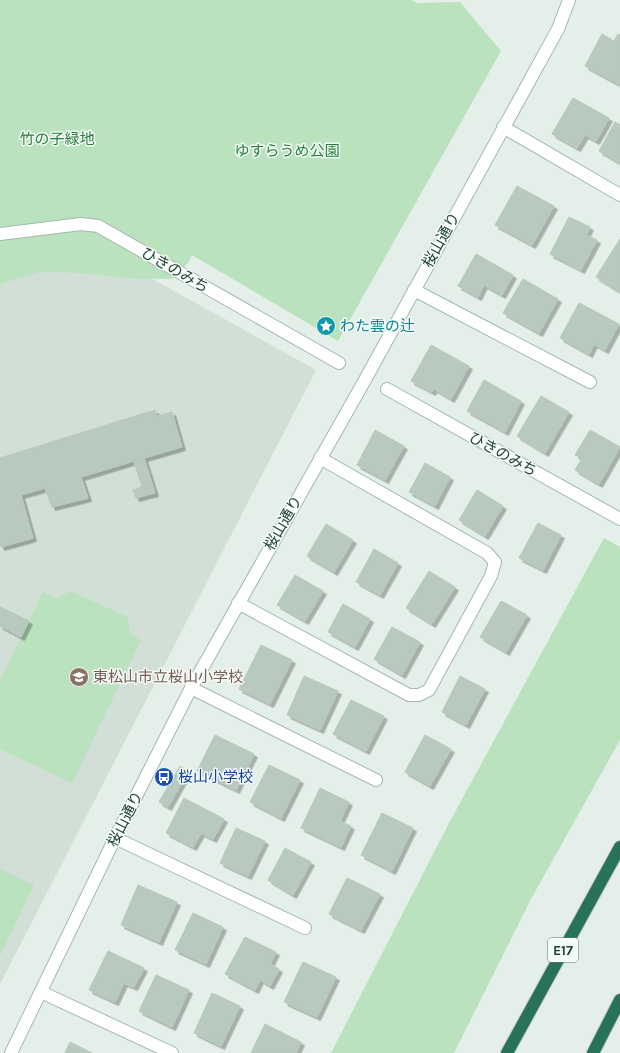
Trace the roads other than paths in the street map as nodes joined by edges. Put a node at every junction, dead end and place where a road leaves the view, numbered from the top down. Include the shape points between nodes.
1 (569, 0) edge
2 (503, 127) junction
3 (620, 195) edge
4 (0, 234) edge
5 (414, 290) junction
6 (339, 363) dead end
7 (590, 382) dead end
8 (387, 389) dead end
9 (320, 458) junction
10 (620, 519) edge
11 (238, 603) junction
12 (191, 688) junction
13 (376, 780) dead end
14 (115, 838) junction
15 (620, 847) edge
16 (304, 928) dead end
17 (41, 992) junction
18 (620, 1000) edge
19 (11, 1053) edge
20 (172, 1053) edge
21 (507, 1053) edge
22 (593, 1053) edge

1 - 2 street, 桜山通り via 558,29
2 - 3 street
2 - 5 street, 桜山通り
4 - 6 street, ひきのみち via 81,224 98,226
5 - 7 street
5 - 9 street, 桜山通り
8 - 10 street, ひきのみち
9 - 11 street, 桜山通り
9 - 11 street via 487,553 495,562 491,576 429,690 419,695 409,695
11 - 12 street, 桜山通り
12 - 13 street
12 - 14 street, 桜山通り
14 - 16 street
14 - 17 street, 桜山通り
15 - 21 highway, E17
17 - 19 street, 桜山通り
17 - 20 street
18 - 22 highway

